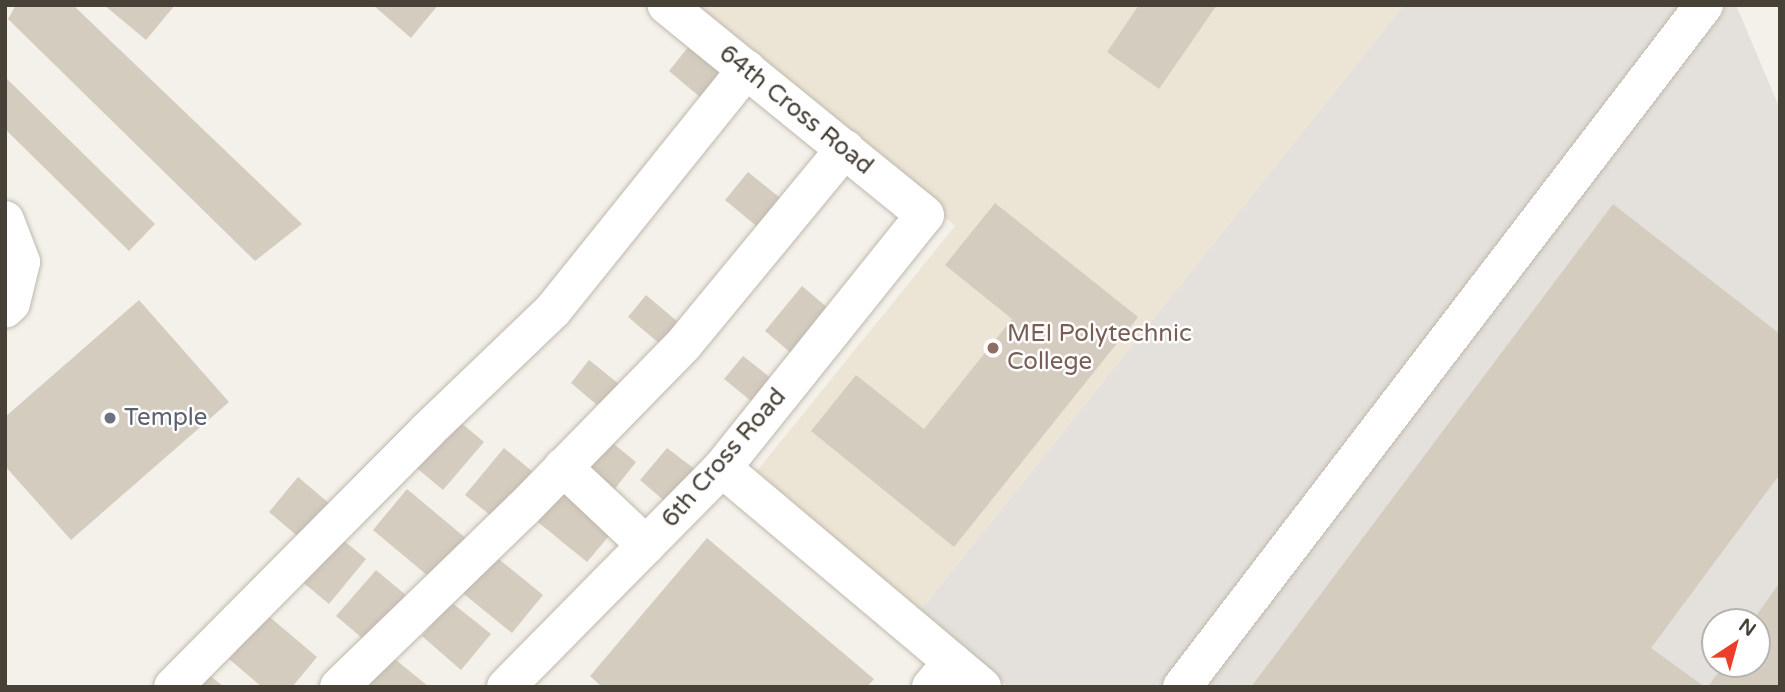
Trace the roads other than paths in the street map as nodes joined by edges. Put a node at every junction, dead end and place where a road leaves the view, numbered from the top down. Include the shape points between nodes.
1 (667, 5) edge
2 (1704, 5) edge
3 (747, 69) junction
4 (845, 149) junction
5 (925, 215) joint
6 (5, 220) edge
7 (5, 309) edge
8 (563, 467) junction
9 (722, 468) junction
10 (646, 545) junction
11 (941, 674) edge
12 (173, 687) edge
13 (339, 687) edge
14 (506, 687) edge
15 (982, 687) edge
16 (1182, 687) edge

1 - 3 street, 64th Cross Road
2 - 16 street
3 - 4 street, 64th Cross Road
3 - 12 street via 553,310
4 - 5 street, 64th Cross Road
4 - 8 street via 684,345
5 - 9 street, 6th Cross Road
6 - 7 street via 21,262 11,303
8 - 10 street
8 - 13 street
9 - 10 street, 6th Cross Road
9 - 11 street
10 - 14 street, 6th Cross Road
11 - 15 street

